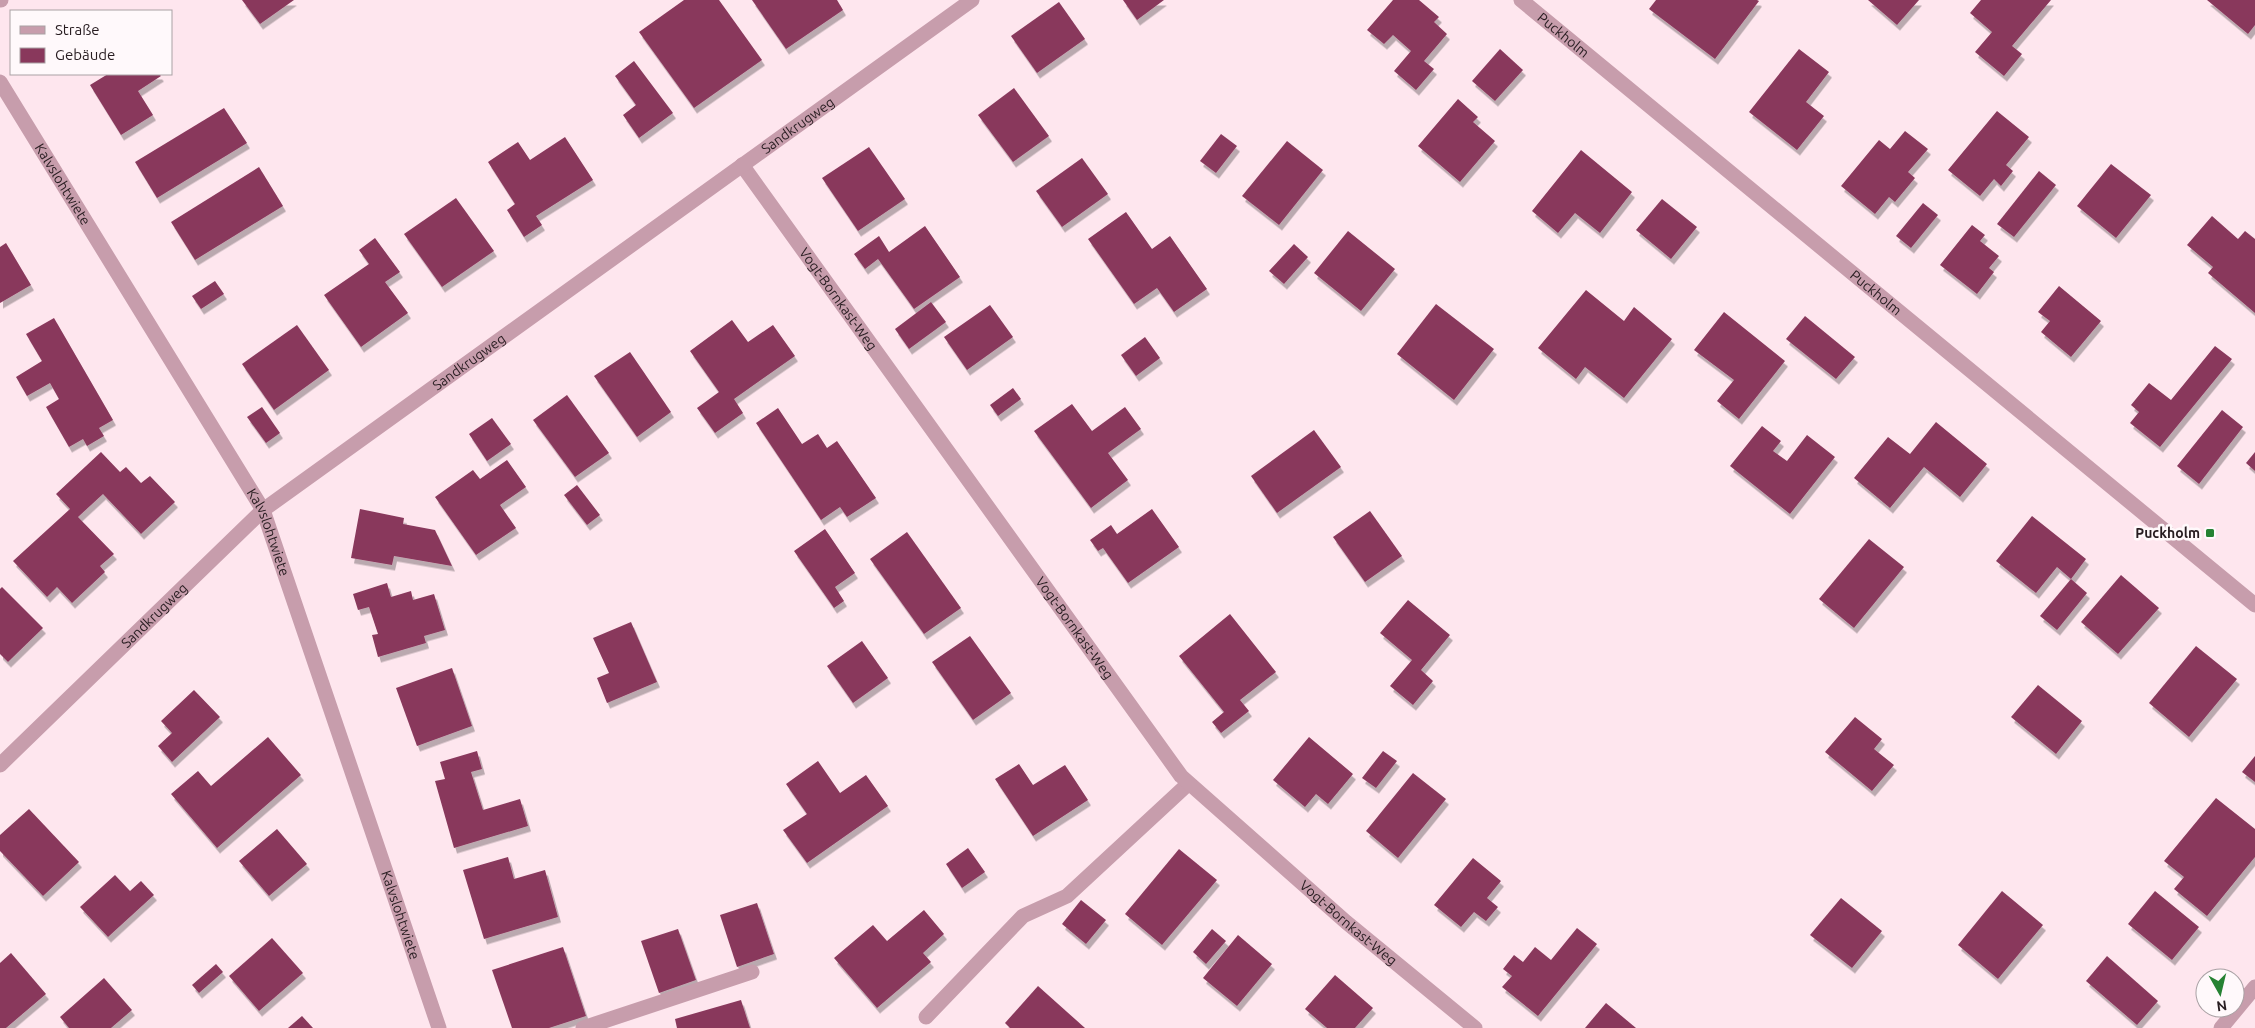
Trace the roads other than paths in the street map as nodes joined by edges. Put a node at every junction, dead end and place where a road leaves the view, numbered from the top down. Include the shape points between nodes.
1 (972, 0) edge
2 (1521, 0) edge
3 (0, 82) edge
4 (742, 165) junction
5 (263, 510) junction
6 (2255, 605) edge
7 (0, 765) edge
8 (1188, 784) junction
9 (752, 972) dead end
10 (2255, 987) edge
11 (926, 1017) dead end
12 (440, 1028) edge
13 (583, 1028) edge
14 (1475, 1028) edge
15 (2221, 1028) edge

1 - 4 street, Sandkrugweg
2 - 6 street, Puckholm
3 - 5 street, Kalvslohtwiete
4 - 5 street, Sandkrugweg
4 - 8 street, Vogt-Bornkast-Weg
5 - 7 street, Sandkrugweg
5 - 12 street, Kalvslohtwiete
8 - 11 street via 1066,896 1023,916
8 - 14 street, Vogt-Bornkast-Weg via 1346,922
9 - 13 street
10 - 15 street

